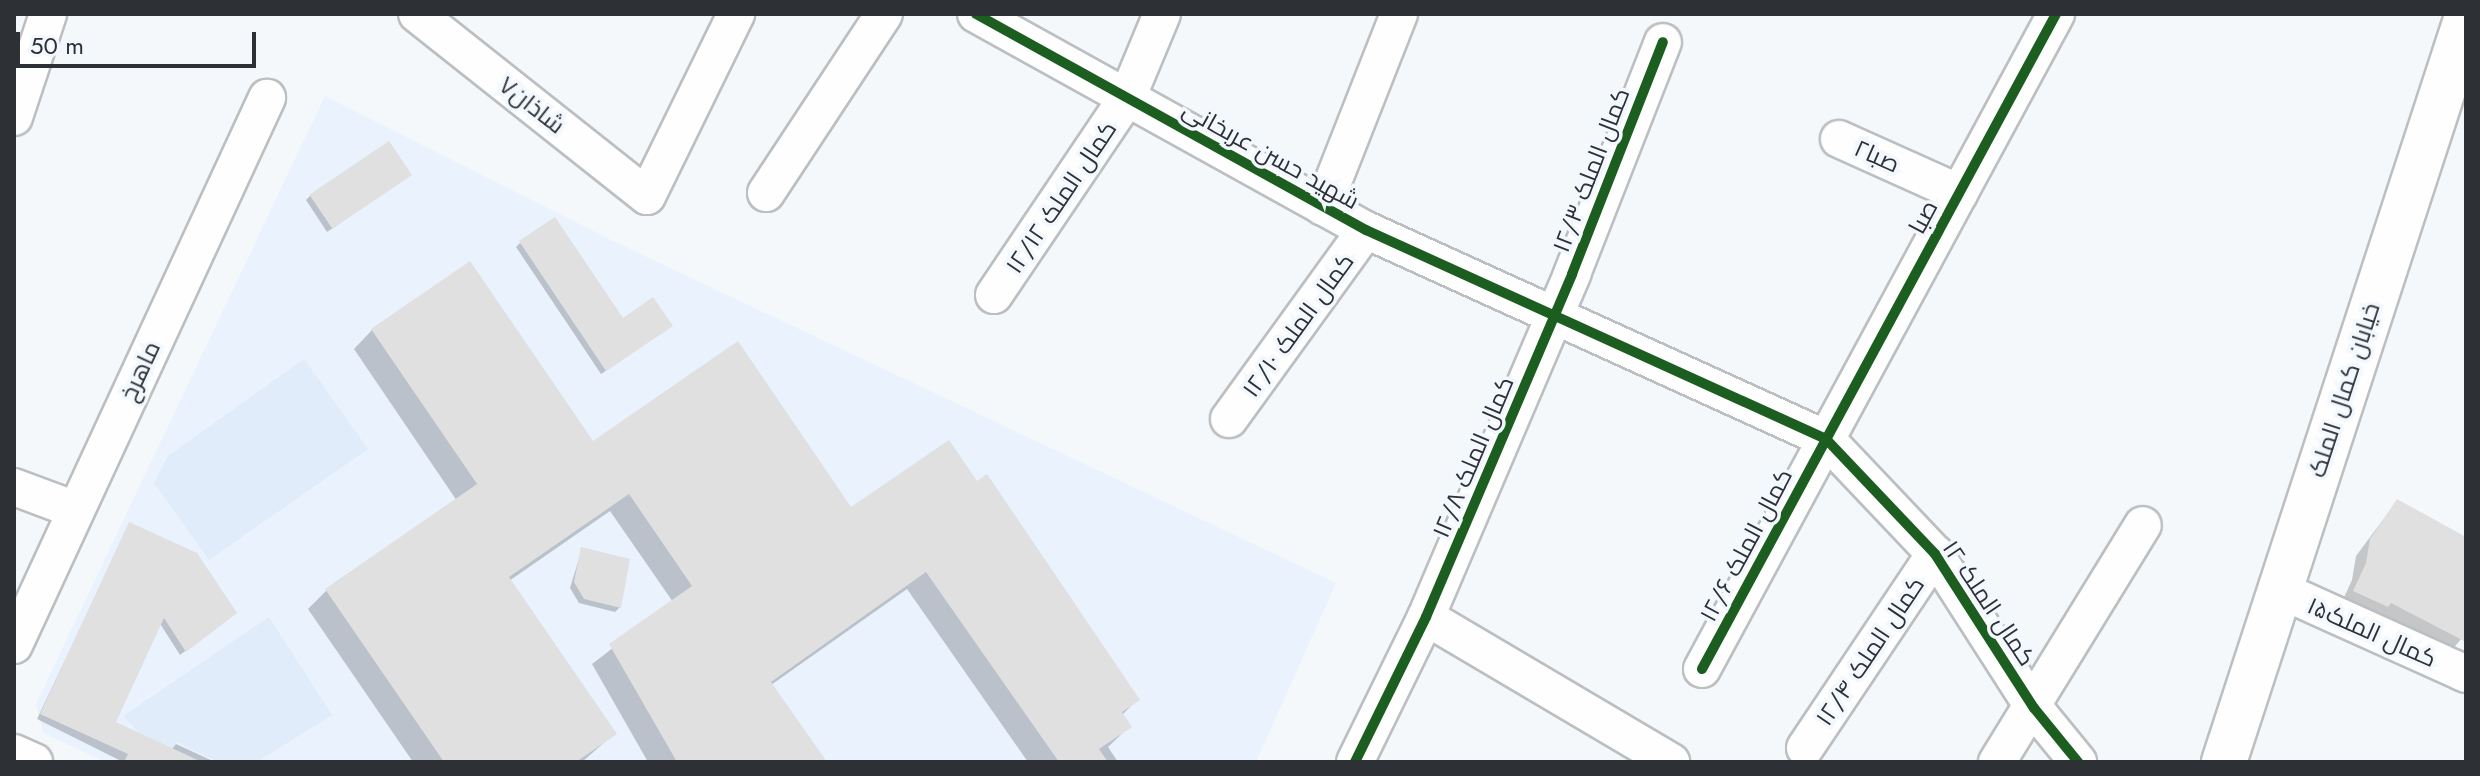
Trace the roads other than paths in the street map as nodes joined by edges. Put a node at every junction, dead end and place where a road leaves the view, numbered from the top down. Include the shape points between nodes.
1 (48, 14) edge
2 (417, 14) edge
3 (736, 14) edge
4 (884, 14) edge
5 (976, 14) edge
6 (1162, 14) edge
7 (1399, 14) edge
8 (2056, 14) edge
9 (2465, 27) edge
10 (1663, 42) dead end
11 (267, 98) dead end
12 (1127, 98) junction
13 (14, 117) edge
14 (1839, 139) dead end
15 (766, 193) dead end
16 (1959, 193) junction
17 (1323, 207) junction
18 (1366, 230) junction
19 (994, 295) dead end
20 (1556, 312) junction
21 (1229, 419) dead end
22 (1826, 439) junction
23 (14, 487) edge
24 (76, 510) junction
25 (2143, 525) dead end
26 (1935, 554) junction
27 (2278, 589) junction
28 (1426, 617) junction
29 (14, 645) edge
30 (1702, 669) dead end
31 (2466, 674) edge
32 (2034, 708) junction
33 (1805, 748) dead end
34 (14, 753) edge
35 (34, 762) edge
36 (1355, 762) edge
37 (1671, 762) edge
38 (1997, 762) edge
39 (2078, 762) edge
40 (2224, 762) edge

1 - 13 street
2 - 3 street, شاذان۷ via 647,196
4 - 15 street
5 - 12 street, شهید حسن عربخانی
6 - 12 street, کمال الملک ۱۲/۱۲
7 - 17 street
8 - 16 street, صبا
9 - 27 main road, خیابان کمال الملک
10 - 20 street, کمال الملک ۱۲/۳
11 - 24 street, ماهرخ
12 - 17 street, شهید حسن عربخانی
12 - 19 street, کمال الملک ۱۲/۱۲
14 - 16 street, صبا۲
16 - 22 street, صبا
17 - 18 street, شهید حسن عربخانی
18 - 20 street, شهید حسن عربخانی
18 - 21 street, کمال الملک ۱۲/۱۰
20 - 22 street, شهید حسن عربخانی
20 - 28 street, کمال الملک ۱۲/۸
22 - 26 street, کمال الملک ۱۲
22 - 30 street, کمال الملک ۱۲/۶
23 - 24 street
24 - 29 street, ماهرخ
25 - 32 street
26 - 32 street, کمال الملک ۱۲
26 - 33 street, کمال الملک ۱۲/۴
27 - 31 street, کمال الملک۱۵
27 - 40 main road, خیابان کمال الملک
28 - 36 street, کمال الملک ۱۲/۸
28 - 37 street
32 - 38 street
32 - 39 street, کمال الملک ۱۲
34 - 35 street

